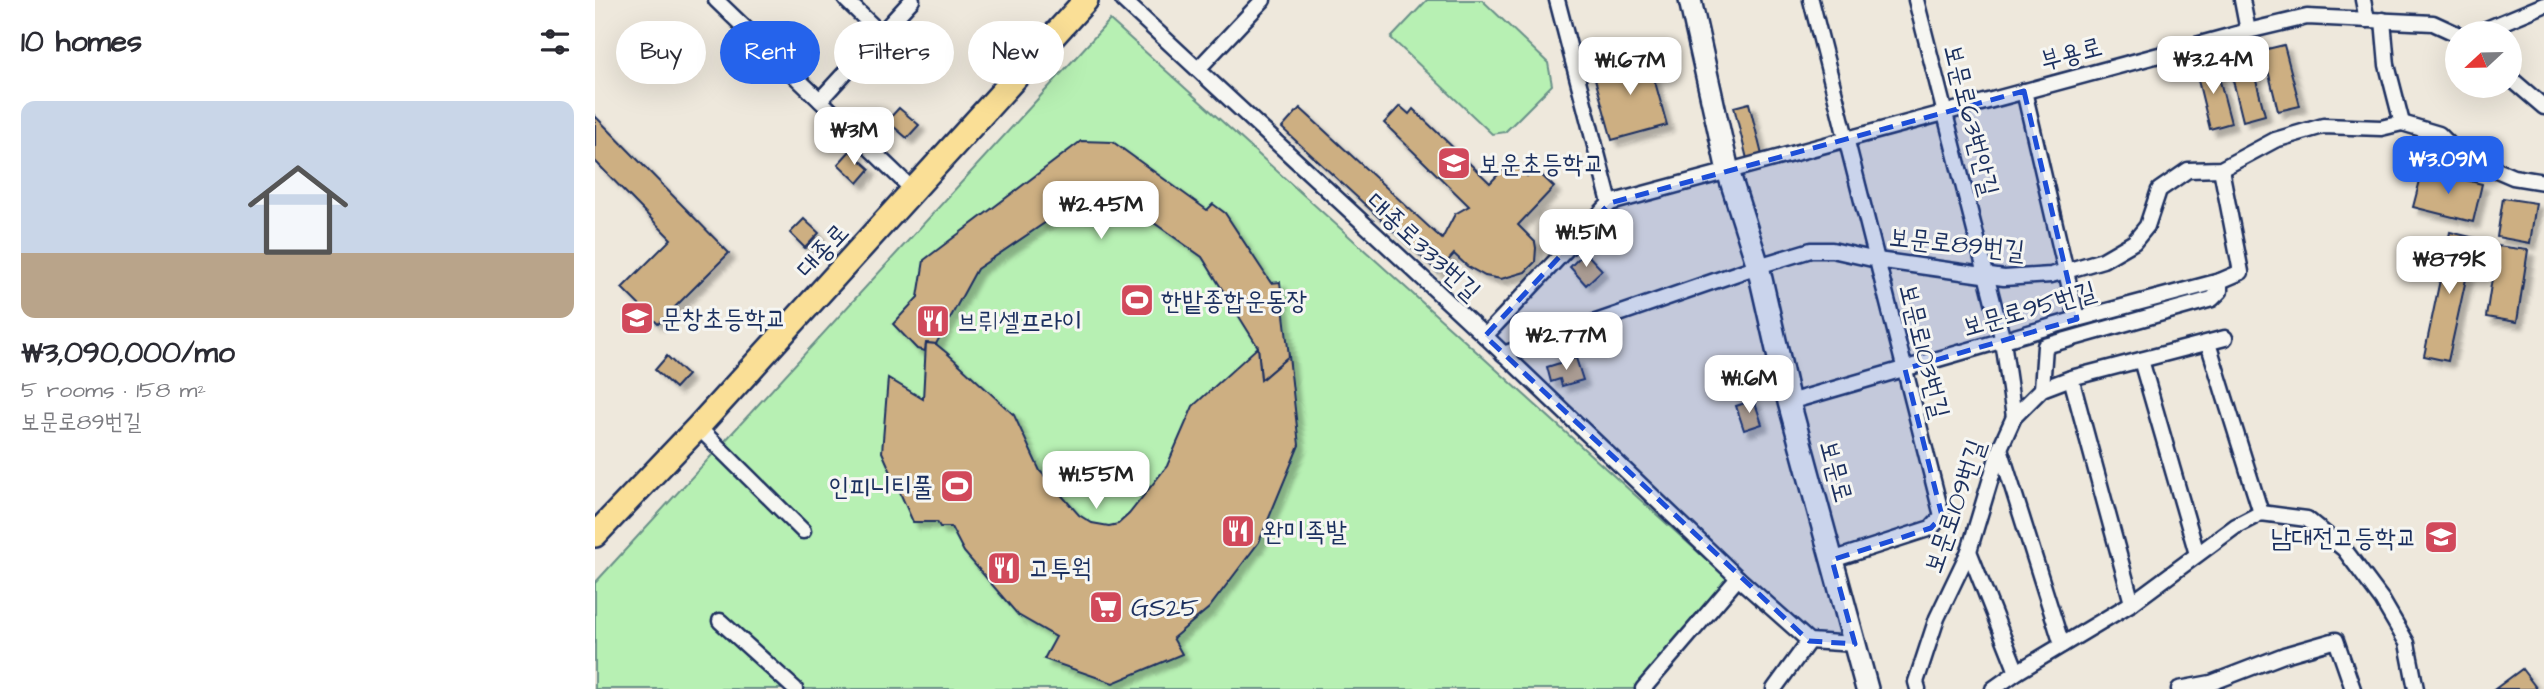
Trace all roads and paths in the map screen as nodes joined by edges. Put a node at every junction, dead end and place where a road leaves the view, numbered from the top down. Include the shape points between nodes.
1 (716, 0) edge
2 (846, 0) edge
3 (912, 0) edge
4 (1086, 0) edge
5 (1123, 0) edge
6 (1263, 0) edge
7 (1557, 0) edge
8 (1690, 0) edge
9 (1811, 0) edge
10 (1916, 0) edge
11 (2242, 0) edge
12 (2363, 0) edge
13 (2544, 5) edge
14 (2367, 20) junction
15 (2383, 20) junction
16 (868, 21) edge
17 (893, 21) edge
18 (2506, 21) edge
19 (2445, 28) edge
20 (2248, 31) junction
21 (1198, 69) junction
22 (835, 84) edge
23 (2522, 88) edge
24 (2024, 91) junction
25 (820, 100) junction
26 (2544, 107) edge
27 (1945, 113) junction
28 (2402, 123) junction
29 (1846, 140) junction
30 (2221, 169) junction
31 (1728, 171) junction
32 (2544, 182) edge
33 (914, 191) junction
34 (1610, 203) junction
35 (1877, 260) junction
36 (1758, 266) junction
37 (2066, 271) junction
38 (1987, 276) junction
39 (2220, 281) junction
40 (2077, 319) junction
41 (1485, 336) junction
42 (2225, 338) dead end
43 (2003, 341) junction
44 (2208, 343) junction
45 (1503, 354) junction
46 (2141, 360) junction
47 (1905, 369) junction
48 (2071, 378) junction
49 (2042, 388) junction
50 (1789, 402) junction
51 (2014, 416) junction
52 (698, 427) junction
53 (2000, 448) junction
54 (2261, 513) junction
55 (803, 531) dead end
56 (595, 536) edge
57 (1969, 551) junction
58 (2197, 554) junction
59 (1832, 560) junction
60 (1738, 578) junction
61 (2132, 603) junction
62 (720, 621) dead end
63 (1809, 641) junction
64 (1855, 644) junction
65 (2063, 645) junction
66 (2017, 672) junction
67 (795, 689) edge
68 (1643, 689) edge
69 (1774, 689) edge
70 (1867, 689) edge
71 (1919, 689) edge
72 (1993, 689) edge
73 (2179, 689) edge
74 (2353, 689) edge
75 (2416, 689) edge

1 - 25 street
2 - 16 street
3 - 17 street
4 - 33 main road, 대종로
5 - 21 street, 대종로333번길
6 - 21 street
7 - 34 street
8 - 31 main road, 보문로
9 - 29 street, 보문로103번길
10 - 27 street, 보문로63번안길
11 - 20 street
12 - 14 street
13 - 18 street
14 - 15 street, 부용로
14 - 20 street, 부용로 via 2307,17
15 - 19 street, 부용로 via 2433,23
15 - 28 street via 2387,65
20 - 24 street, 부용로
21 - 41 street, 대종로333번길
22 - 25 street
23 - 26 street
24 - 27 street, 부용로
24 - 37 street, 부용로
25 - 33 street
27 - 29 street, 부용로
27 - 38 street, 보문로63번안길
28 - 30 street, 보문로89번길 via 2381,128 2323,126 2275,140
28 - 32 street, 보문로89번길 via 2439,134 2455,150 2513,177
29 - 31 street, 부용로
29 - 35 street, 보문로103번길
30 - 37 street, 보문로89번길 via 2188,170 2178,176 2159,190 2147,226 2134,242 2103,260
30 - 39 street, 보문로95번길 via 2241,272
31 - 34 street, 부용로
31 - 36 main road, 보문로
33 - 52 main road, 대종로
34 - 41 street
35 - 36 street, 보문로89번길 via 1811,250
35 - 38 street, 보문로89번길
35 - 47 street, 보문로103번길
36 - 45 street
36 - 50 main road, 보문로
37 - 38 street, 보문로89번길
37 - 40 street, 부용로
38 - 43 street, 보문로63번안길
39 - 40 street, 보문로95번길
39 - 49 street via 2220,291 2212,299 2045,346
40 - 43 street, 보문로95번길
41 - 45 street, 대종로333번길
42 - 44 street, 보문로109번길
43 - 47 street, 보문로95번길
43 - 51 street, 보문로63번안길
44 - 46 street, 보문로109번길
44 - 54 street
45 - 60 street, 대종로333번길
46 - 48 street, 보문로109번길
46 - 58 street
47 - 50 street, 보문로95번길
47 - 59 street, 보문로103번길 via 1942,516 1931,528
48 - 49 street, 보문로109번길
48 - 61 street
49 - 51 street, 보문로109번길
50 - 59 main road, 보문로
51 - 53 street, 보문로109번길
52 - 55 street
52 - 56 main road, 대종로
53 - 57 street, 보문로109번길
53 - 65 street
54 - 58 street
54 - 75 street via 2307,520 2343,549 2407,642
57 - 66 street
57 - 71 street, 보문로109번길 via 1937,618 1916,682
58 - 61 street
59 - 64 main road, 보문로
60 - 63 street, 대종로333번길
60 - 68 street
61 - 65 street
62 - 67 street
63 - 64 street
63 - 69 street
64 - 70 main road, 보문로
65 - 66 street
66 - 72 street
73 - 74 street via 2211,684 2336,640

